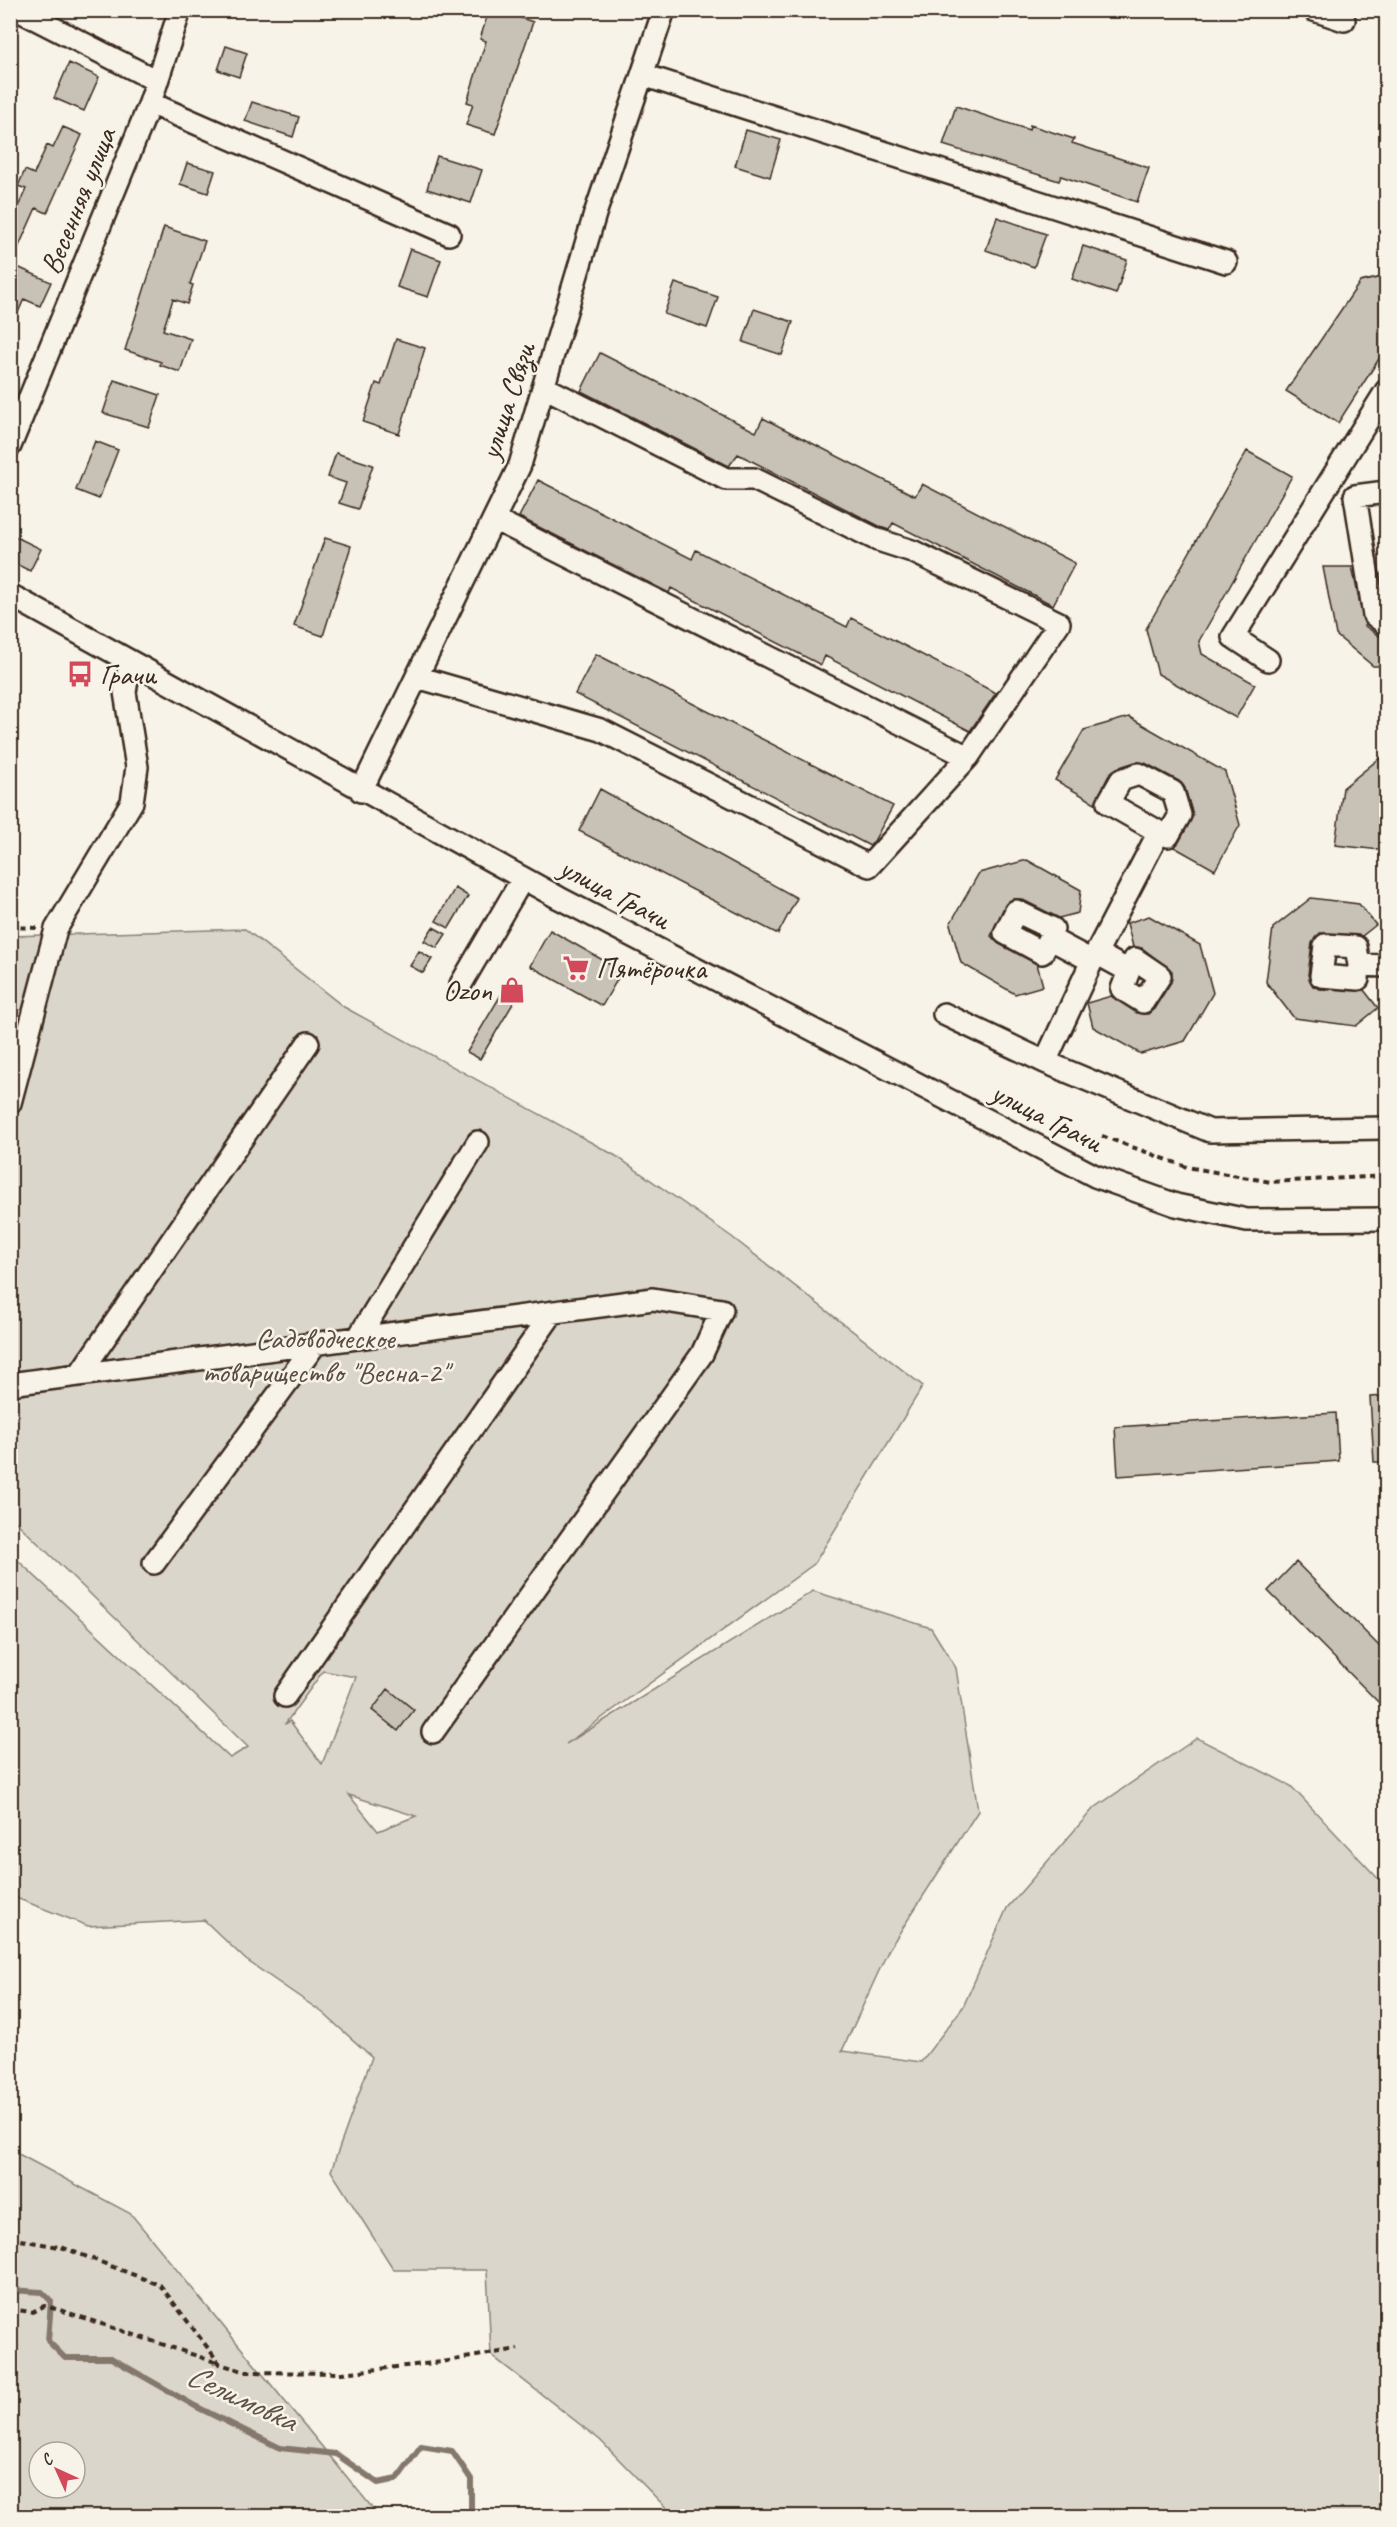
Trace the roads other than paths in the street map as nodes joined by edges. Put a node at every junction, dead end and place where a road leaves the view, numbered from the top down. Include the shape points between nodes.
1 (18, 10) edge
2 (180, 10) edge
3 (664, 10) edge
4 (1314, 10) edge
5 (1344, 20) dead end
6 (643, 75) junction
7 (157, 81) junction
8 (150, 103) junction
9 (449, 234) dead end
10 (1226, 262) dead end
11 (544, 387) junction
12 (1386, 392) edge
13 (10, 446) edge
14 (1334, 476) junction
15 (1386, 492) edge
16 (1355, 496) junction
17 (494, 519) junction
18 (10, 596) edge
19 (1386, 624) edge
20 (1268, 660) dead end
21 (130, 662) junction
22 (417, 677) junction
23 (968, 757) junction
24 (361, 791) junction
25 (1159, 831) dead end
26 (523, 878) junction
27 (1049, 938) dead end
28 (1094, 957) junction
29 (1359, 965) dead end
30 (1386, 966) edge
31 (1129, 971) dead end
32 (461, 984) dead end
33 (944, 1014) dead end
34 (308, 1043) dead end
35 (1045, 1062) junction
36 (10, 1103) edge
37 (1386, 1128) edge
38 (478, 1142) dead end
39 (1386, 1219) edge
40 (553, 1312) junction
41 (358, 1338) junction
42 (316, 1343) junction
43 (79, 1375) junction
44 (10, 1384) edge
45 (154, 1563) dead end
46 (285, 1696) dead end
47 (433, 1732) dead end

1 - 7 street
2 - 7 street, Весенняя улица
3 - 6 street, улица Связи
4 - 5 street
6 - 10 street
6 - 11 street, улица Связи via 595,214
7 - 8 street, Весенняя улица
8 - 9 street
8 - 13 street, Весенняя улица
11 - 17 street, улица Связи via 520,465
11 - 23 street via 726,479 754,479 1059,623
12 - 14 street
14 - 16 street
14 - 20 street via 1233,637
15 - 16 street
16 - 19 street via 1374,615
17 - 22 street, улица Связи
17 - 23 street
18 - 21 street, улица Грачи
21 - 24 street, улица Грачи
21 - 36 street via 125,692 137,767 132,802 56,929
22 - 23 street via 602,730 869,866
22 - 24 street, улица Связи
24 - 26 street, улица Грачи
25 - 28 street
26 - 32 street
26 - 39 street, улица Грачи via 1095,1176 1176,1205 1247,1220
27 - 28 street
28 - 31 street
28 - 35 street
29 - 30 street
33 - 35 street
34 - 43 street
35 - 37 street via 1210,1131
38 - 41 street
40 - 41 street
40 - 46 street
40 - 47 street via 653,1299 722,1310 702,1354
41 - 42 street
42 - 43 street
42 - 45 street
43 - 44 street

